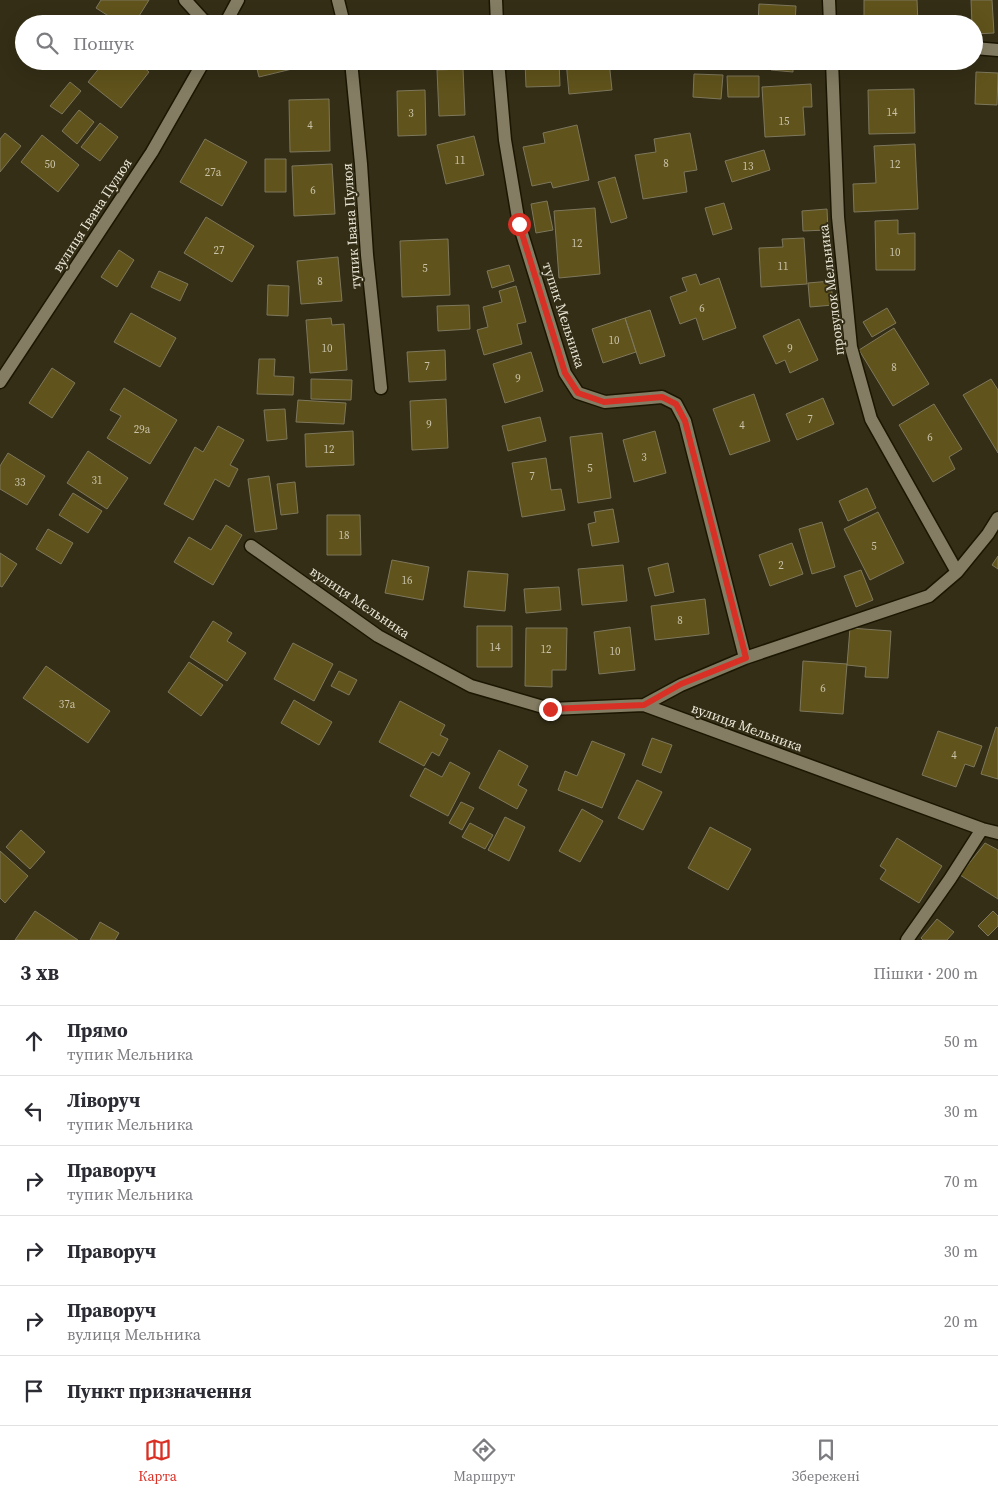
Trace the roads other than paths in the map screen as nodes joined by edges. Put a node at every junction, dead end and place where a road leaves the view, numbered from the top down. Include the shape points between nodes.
1 (185, 0) edge
2 (238, 0) edge
3 (338, 0) edge
4 (496, 0) edge
5 (829, 0) edge
6 (199, 15) edge
7 (230, 15) edge
8 (342, 15) edge
9 (497, 15) edge
10 (830, 15) edge
11 (983, 49) edge
12 (998, 50) edge
13 (199, 70) edge
14 (352, 70) edge
15 (499, 70) edge
16 (832, 70) edge
17 (0, 382) edge
18 (381, 388) dead end
19 (998, 518) edge
20 (250, 546) dead end
21 (957, 572) junction
22 (746, 658) junction
23 (644, 705) junction
24 (982, 829) junction
25 (998, 833) edge
26 (907, 940) edge

1 - 6 street
2 - 7 street
3 - 8 street
4 - 9 street
5 - 10 street
11 - 12 street
13 - 17 street, вулиця Івана Пулюя via 152,152
14 - 18 street, тупик Івана Пулюя via 366,255
15 - 22 street, тупик Мельника via 505,140 519,224 565,373 578,393 604,402 662,397 676,404 685,421
16 - 21 street, провулок Мельника via 838,218 851,347 871,419
19 - 21 street
20 - 23 street, вулиця Мельника via 378,636 471,686 550,709
21 - 22 street via 929,596
22 - 23 street via 681,684
23 - 24 street, вулиця Мельника
24 - 25 street, вулиця Мельника
24 - 26 street

